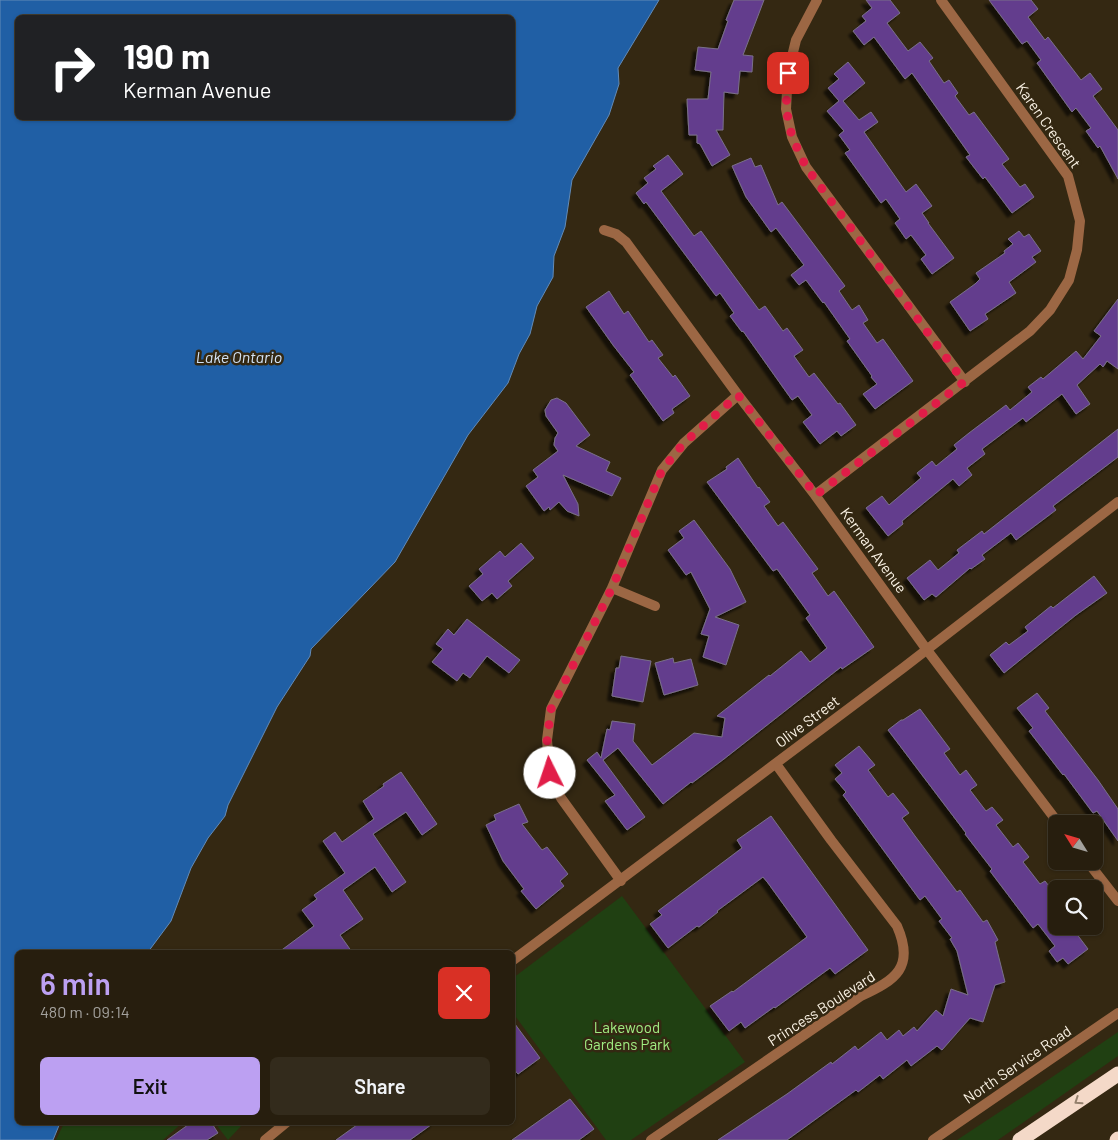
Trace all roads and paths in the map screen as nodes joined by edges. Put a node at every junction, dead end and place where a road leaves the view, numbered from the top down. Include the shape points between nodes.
1 (817, 0) edge
2 (941, 0) edge
3 (604, 230) dead end
4 (964, 382) junction
5 (738, 395) junction
6 (816, 495) junction
7 (1118, 502) edge
8 (612, 588) junction
9 (655, 606) dead end
10 (927, 650) junction
11 (776, 764) junction
12 (1052, 815) edge
13 (1095, 870) edge
14 (621, 881) junction
15 (1118, 901) edge
16 (515, 959) edge
17 (1118, 1013) edge
18 (1118, 1074) edge
19 (283, 1125) edge
20 (264, 1140) edge
21 (651, 1140) edge
22 (933, 1140) edge
23 (1020, 1140) edge

1 - 4 street via 796,40 788,73 786,109 792,137 806,167
2 - 4 street, Karen Crescent via 1068,176 1080,222 1069,280 1050,310 1030,331
3 - 5 street, Kerman Avenue via 626,242
4 - 6 street, Karen Crescent
5 - 6 street, Kerman Avenue
5 - 8 street via 684,443 662,470
6 - 10 street, Kerman Avenue
7 - 10 street, Olive Street
8 - 9 street
8 - 14 street via 551,709 547,740 550,773 561,798
10 - 11 street, Olive Street
10 - 12 street, Kerman Avenue
11 - 14 street, Olive Street
11 - 21 street, Princess Boulevard via 897,926 903,941 901,968 883,986 861,996
13 - 15 street
14 - 16 street, Olive Street
17 - 22 street, North Service Road
18 -> 23 highway
19 - 20 street

